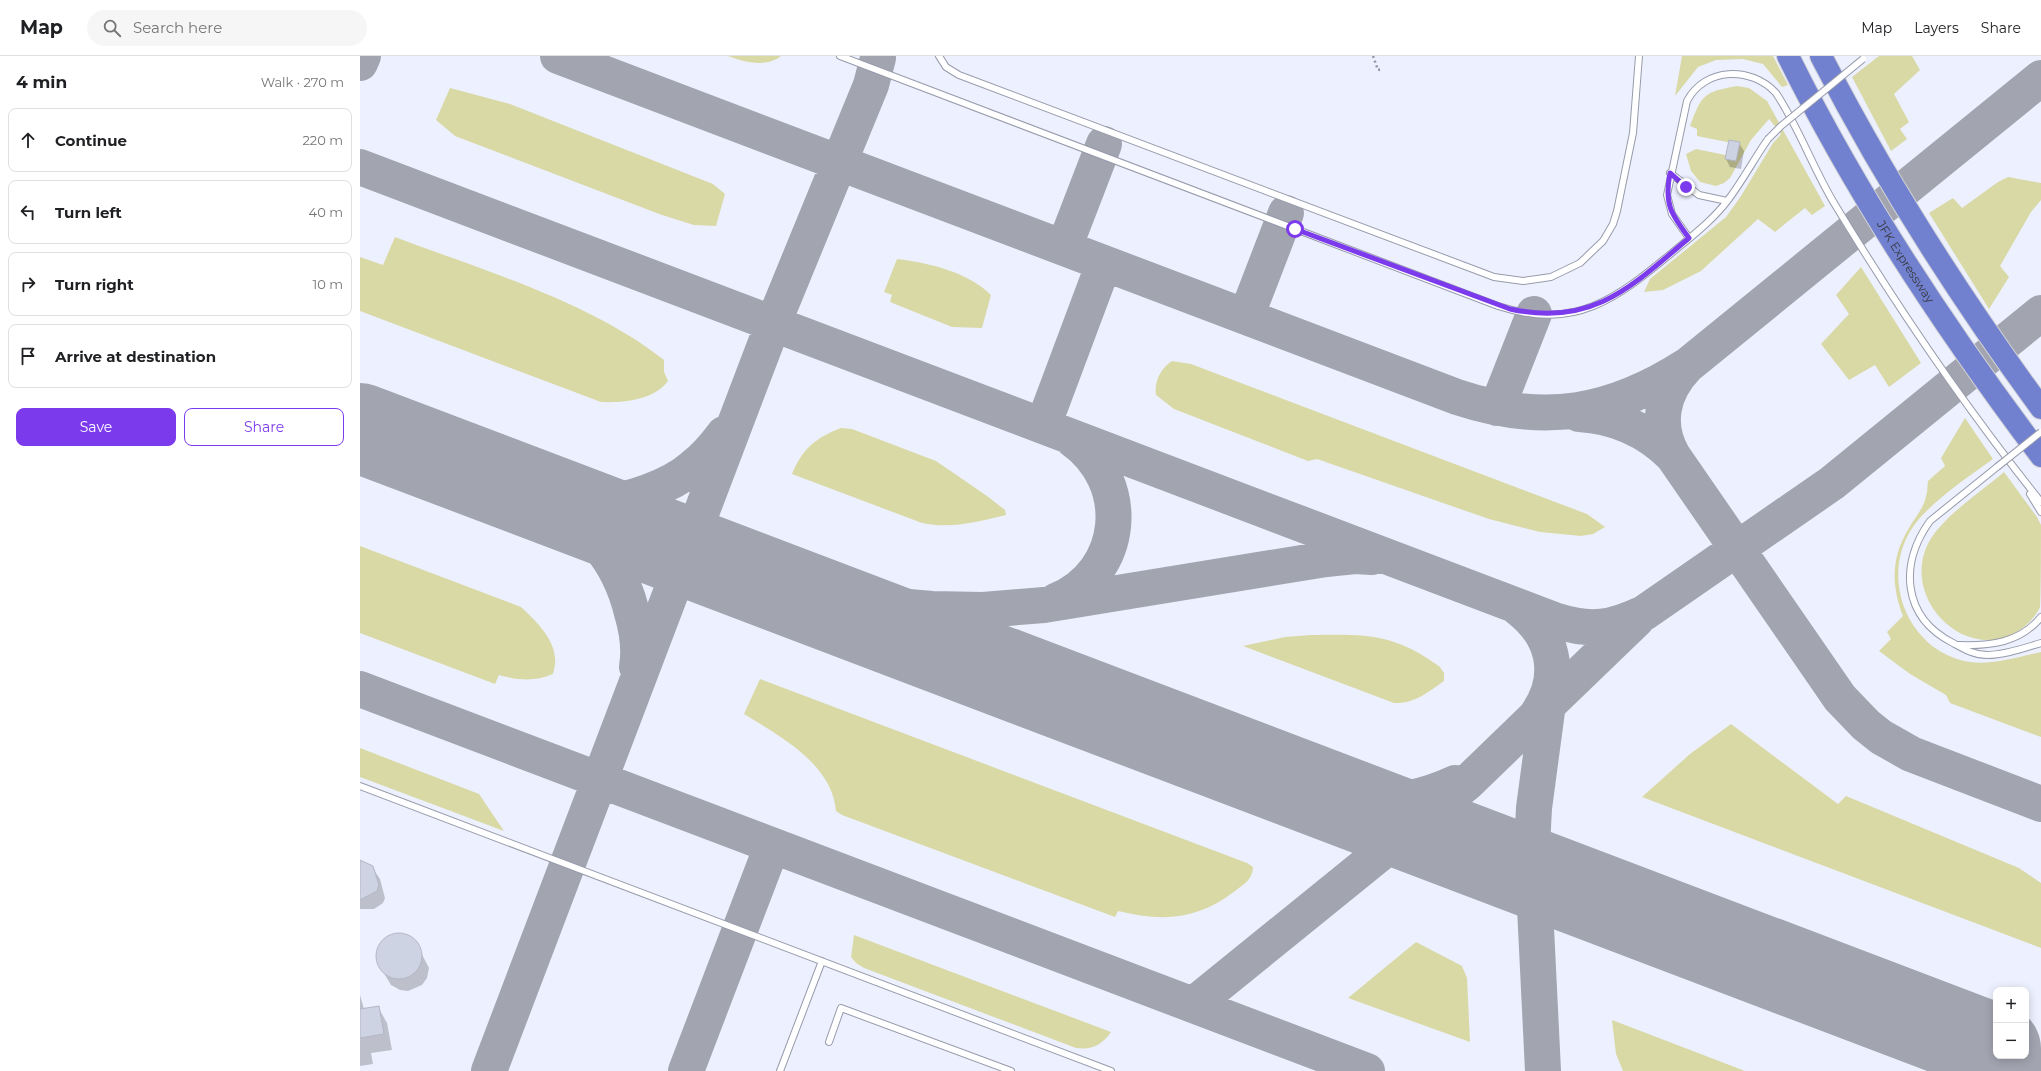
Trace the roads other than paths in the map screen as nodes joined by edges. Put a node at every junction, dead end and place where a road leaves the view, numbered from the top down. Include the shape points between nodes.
1 (840, 56) edge
2 (939, 56) edge
3 (1639, 56) edge
4 (1788, 56) edge
5 (1821, 56) edge
6 (1864, 57) edge
7 (1670, 173) junction
8 (1727, 201) junction
9 (1689, 238) junction
10 (2041, 408) edge
11 (2041, 432) edge
12 (2041, 456) edge
13 (2018, 474) junction
14 (2041, 502) edge
15 (2041, 512) edge
16 (2041, 617) edge
17 (2041, 643) edge
18 (1957, 645) junction
19 (360, 786) edge
20 (822, 961) junction
21 (829, 1042) dead end
22 (780, 1071) edge
23 (1012, 1071) edge
24 (1111, 1071) edge

1 - 9 lane via 1515,310 1534,314 1562,313 1597,305 1633,284
2 - 3 lane via 946,67 959,75 1494,277 1523,281 1551,277 1571,269 1592,253 1609,232 1620,198 1633,133
4 - 12 highway, JFK Expressway via 1861,191 1908,267 1969,358
5 - 10 highway via 1875,155 1925,238
6 - 8 lane, bridge via 1768,139
7 - 8 lane via 1699,195
7 - 9 lane via 1667,195 1670,208
7 - 13 lane via 1687,101 1702,84 1717,76 1734,73 1749,76 1770,88 1780,101 1831,198 1868,260 1929,352
8 - 9 lane
11 - 18 lane, bridge via 1930,521 1911,557 1910,586 1917,607 1932,628
13 - 14 lane
13 - 15 lane
16 - 18 lane via 2029,629 2007,641 1976,646
17 - 18 lane via 1987,655 1972,653
19 - 20 lane
20 - 22 lane
20 - 24 lane
21 - 23 lane via 841,1008

